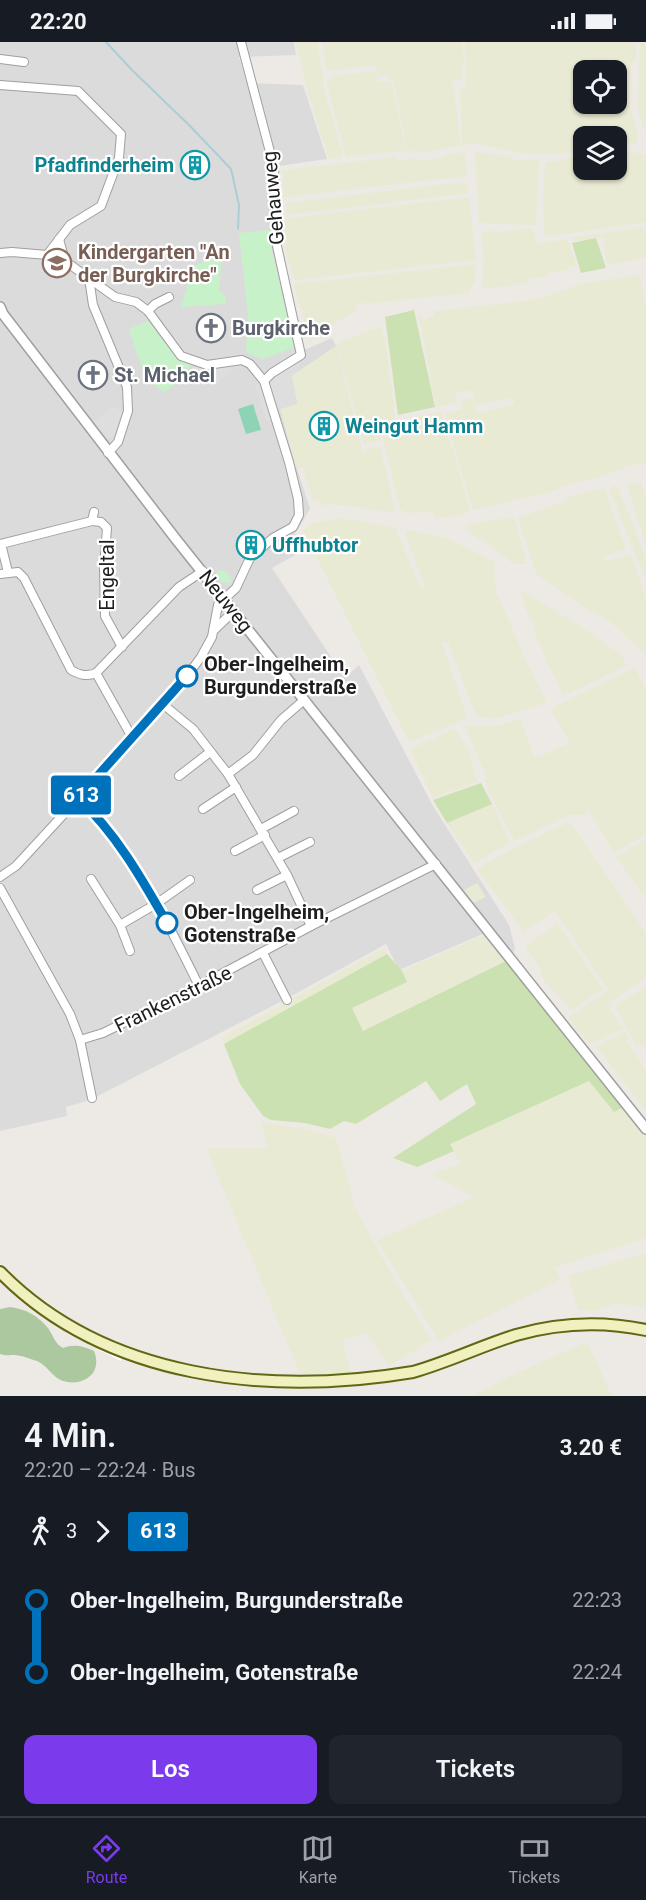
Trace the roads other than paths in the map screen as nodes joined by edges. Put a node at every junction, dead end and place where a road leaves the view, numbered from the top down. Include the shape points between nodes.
1 (241, 42) edge
2 (0, 59) edge
3 (24, 62) dead end
4 (0, 85) edge
5 (59, 239) junction
6 (0, 253) edge
7 (47, 255) junction
8 (65, 261) junction
9 (89, 278) junction
10 (169, 297) dead end
11 (0, 307) edge
12 (148, 311) junction
13 (264, 381) junction
14 (108, 453) junction
15 (94, 512) dead end
16 (92, 521) junction
17 (1, 540) edge
18 (203, 571) junction
19 (4, 573) edge
20 (225, 598) junction
21 (234, 611) junction
22 (214, 630) junction
23 (122, 647) junction
24 (96, 673) junction
25 (303, 700) junction
26 (164, 705) junction
27 (133, 739) junction
28 (210, 752) junction
29 (228, 774) junction
30 (179, 776) dead end
31 (236, 787) junction
32 (78, 798) junction
33 (203, 809) dead end
34 (294, 811) dead end
35 (263, 832) junction
36 (310, 842) dead end
37 (235, 850) dead end
38 (278, 858) junction
39 (436, 864) junction
40 (287, 875) junction
41 (0, 877) edge
42 (92, 879) dead end
43 (190, 880) dead end
44 (0, 888) edge
45 (257, 890) dead end
46 (156, 904) junction
47 (120, 925) junction
48 (311, 926) junction
49 (130, 951) dead end
50 (263, 953) junction
51 (199, 986) junction
52 (287, 1000) dead end
53 (80, 1041) junction
54 (92, 1098) dead end
55 (646, 1129) edge
56 (0, 1272) edge
57 (646, 1330) edge

1 - 13 street, Gehauweg via 274,167 277,246 301,355
2 - 3 street
4 - 5 street via 78,91 122,134 119,158 101,206 70,225
5 - 7 street
5 - 8 street
6 - 7 street
7 - 8 street
8 - 9 street
9 - 12 street via 115,297 136,302
9 - 14 street via 93,305 127,387 128,411 118,442
10 - 12 street
11 - 14 street, Neuweg
12 - 13 street via 181,356 207,365 242,360
13 - 20 street via 289,462 299,515 293,527 250,558 236,588
14 - 18 street, Neuweg
15 - 16 street, Engeltal
16 - 17 street
16 - 23 street, Engeltal via 101,522 106,528 105,616
17 - 19 street
18 - 20 street, Neuweg
18 - 23 street via 178,587
19 - 24 street via 18,572 24,578 72,670 82,675
20 - 21 street, Neuweg
20 - 22 street via 216,610
21 - 22 street
21 - 25 street, Neuweg
22 - 26 street via 201,657
23 - 24 street
24 - 27 street
25 - 29 street via 253,755
25 - 39 street, Neuweg
26 - 27 street
26 - 28 street via 193,729
27 - 32 street
28 - 29 street
28 - 30 street
29 - 31 street
31 - 33 street
31 - 35 street
32 - 41 street via 16,866
32 - 46 street via 98,817
34 - 35 street
35 - 37 street
35 - 38 street
36 - 38 street
38 - 40 street
39 - 48 street, Frankenstraße
39 - 55 street, Neuweg
40 - 45 street
40 - 48 street
42 - 47 street
43 - 46 street
44 - 53 street via 70,1014
46 - 47 street
46 - 51 street
47 - 49 street
48 - 50 street, Frankenstraße
50 - 51 street, Frankenstraße
50 - 52 street
51 - 53 street, Frankenstraße
53 - 54 street
56 - 57 main road via 70,1329 123,1356 209,1382 267,1389 311,1389 396,1377 545,1328 593,1324

